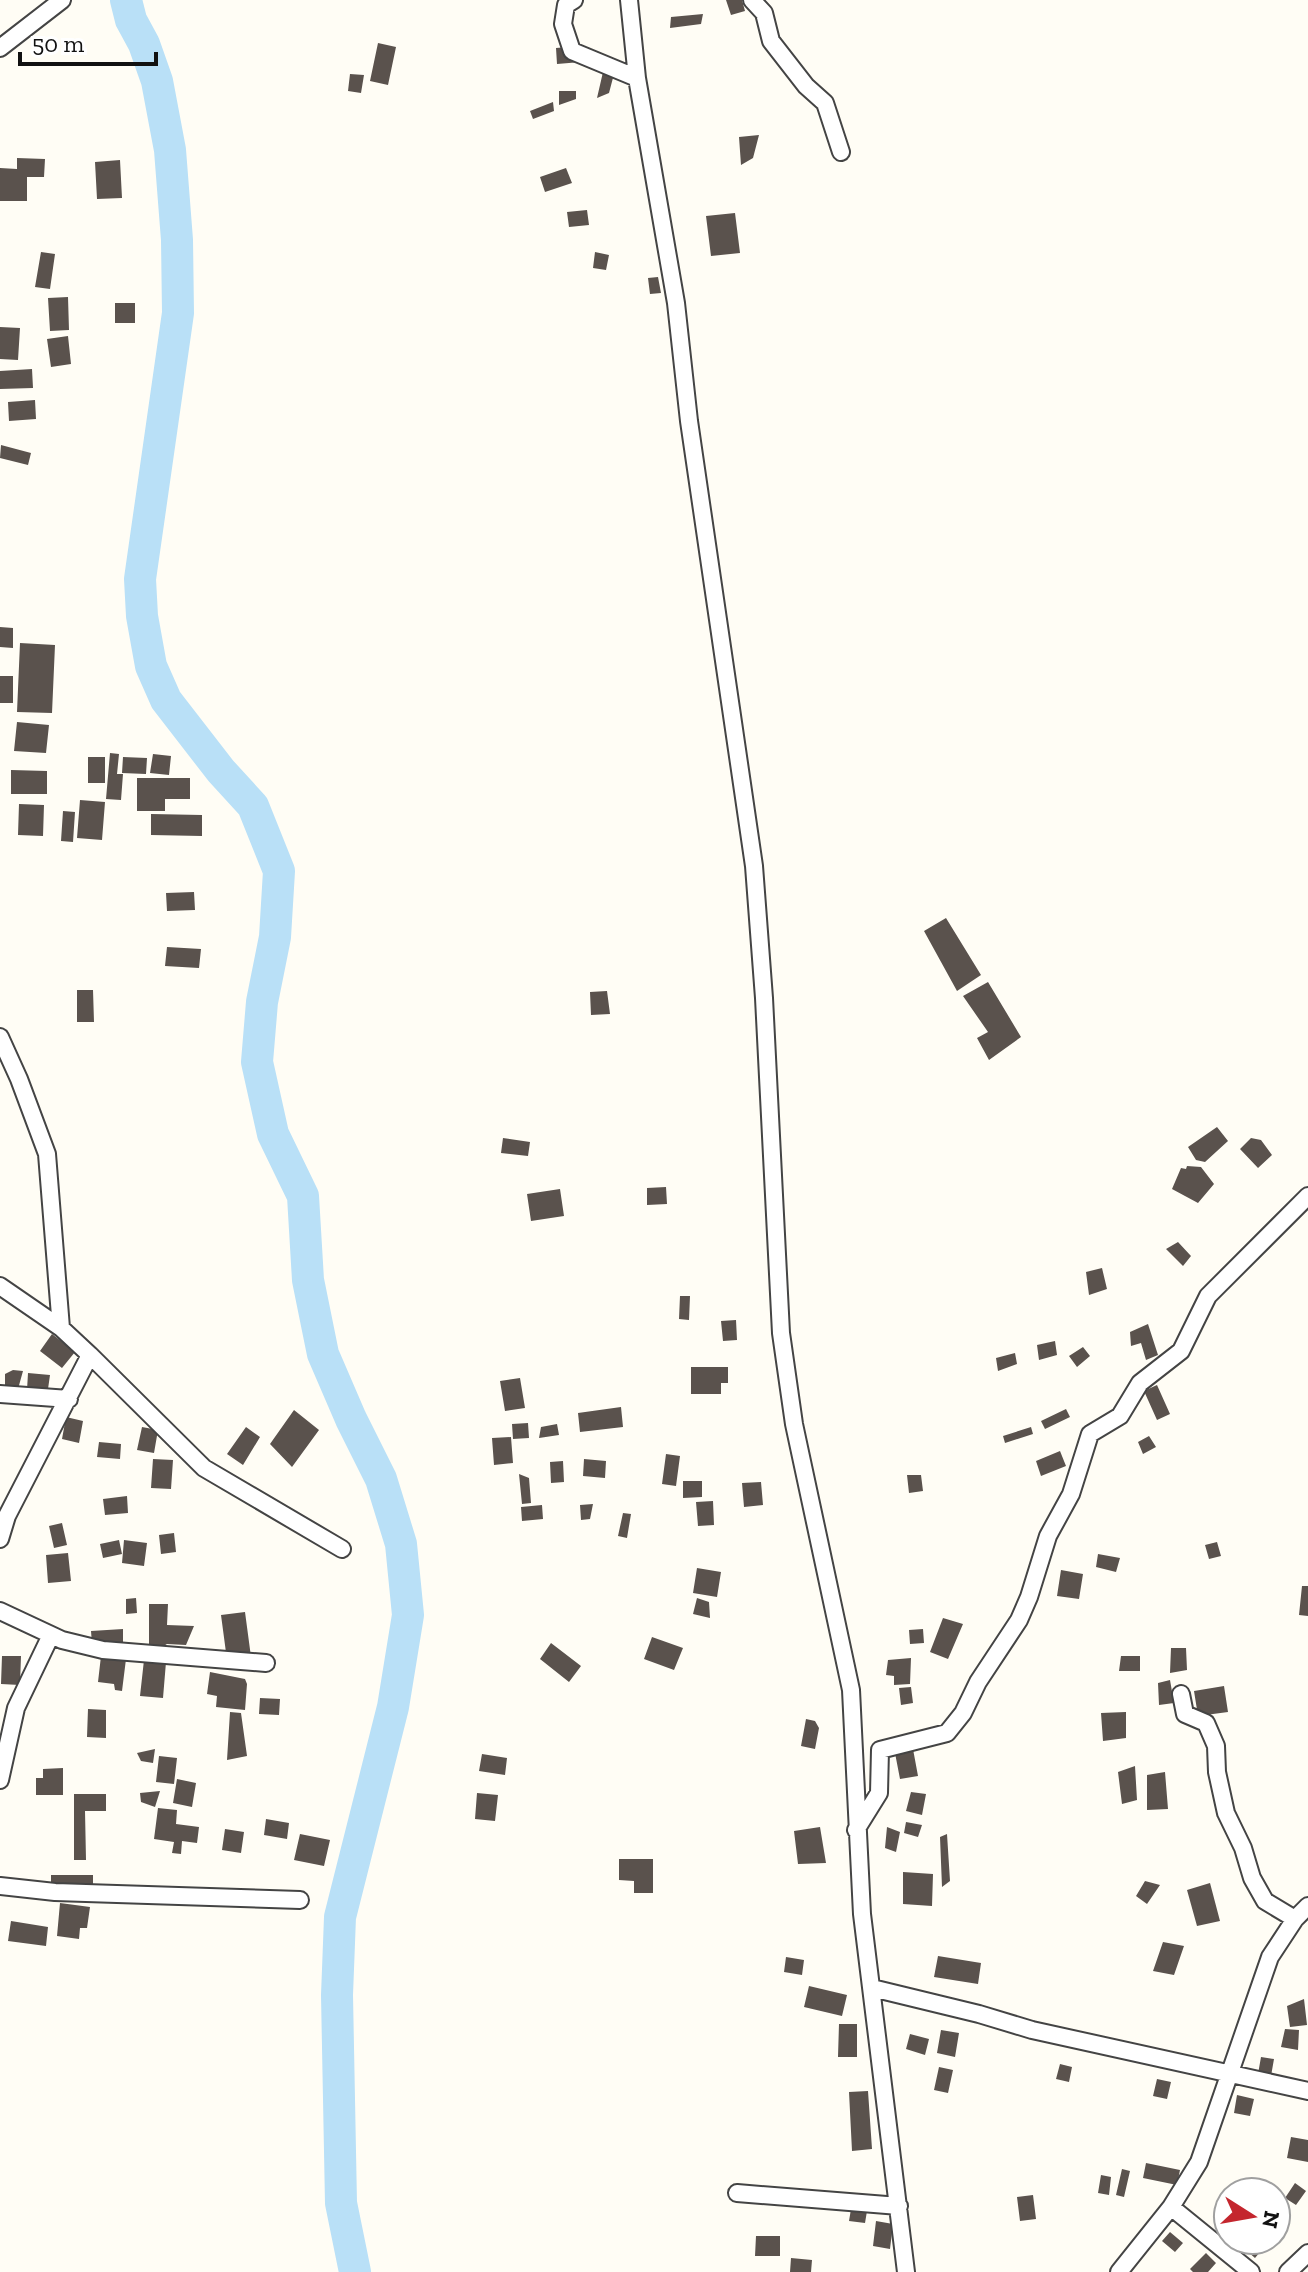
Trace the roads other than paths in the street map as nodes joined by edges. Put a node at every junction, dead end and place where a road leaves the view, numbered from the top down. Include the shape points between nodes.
1 (62, 0) edge
2 (574, 0) edge
3 (629, 0) edge
4 (752, 0) edge
5 (0, 48) edge
6 (637, 78) junction
7 (841, 152) dead end
8 (0, 1037) edge
9 (1308, 1196) edge
10 (0, 1286) edge
11 (61, 1328) junction
12 (90, 1355) junction
13 (0, 1394) edge
14 (69, 1399) junction
15 (0, 1539) edge
16 (342, 1549) dead end
17 (0, 1611) edge
18 (51, 1635) junction
19 (266, 1663) dead end
20 (1181, 1694) dead end
21 (0, 1780) edge
22 (856, 1831) junction
23 (0, 1886) edge
24 (300, 1900) dead end
25 (1308, 1906) edge
26 (1295, 1919) junction
27 (872, 1988) junction
28 (1228, 2075) junction
29 (1308, 2091) edge
30 (737, 2193) dead end
31 (899, 2206) junction
32 (1171, 2207) junction
33 (1308, 2253) edge
34 (906, 2272) edge
35 (1119, 2272) edge
36 (1251, 2272) edge
37 (1288, 2272) edge

1 - 5 street
2 - 6 street via 566,5 563,24 572,51
3 - 6 street
4 - 7 street via 764,13 771,41 825,103
6 - 22 street via 676,303 754,866 781,1333 794,1424 851,1690
8 - 11 street via 47,1154
9 - 22 street via 1208,1296 1181,1351 1140,1383 1120,1416 1090,1434 1019,1620 947,1733 880,1750 879,1793
10 - 11 street
11 - 12 street
12 - 14 street
12 - 16 street via 204,1468
13 - 14 street
14 - 15 street
17 - 18 street
18 - 19 street via 103,1650
18 - 21 street via 16,1708
20 - 26 street via 1185,1714 1206,1723 1216,1746 1226,1813 1252,1878 1265,1901
22 - 27 street
23 - 24 street
25 - 26 street
26 - 28 street via 1270,1957
27 - 28 street
27 - 31 street
28 - 29 street
28 - 32 street via 1199,2162
30 - 31 street
31 - 34 street
32 - 35 street
32 - 36 street
33 - 37 street

